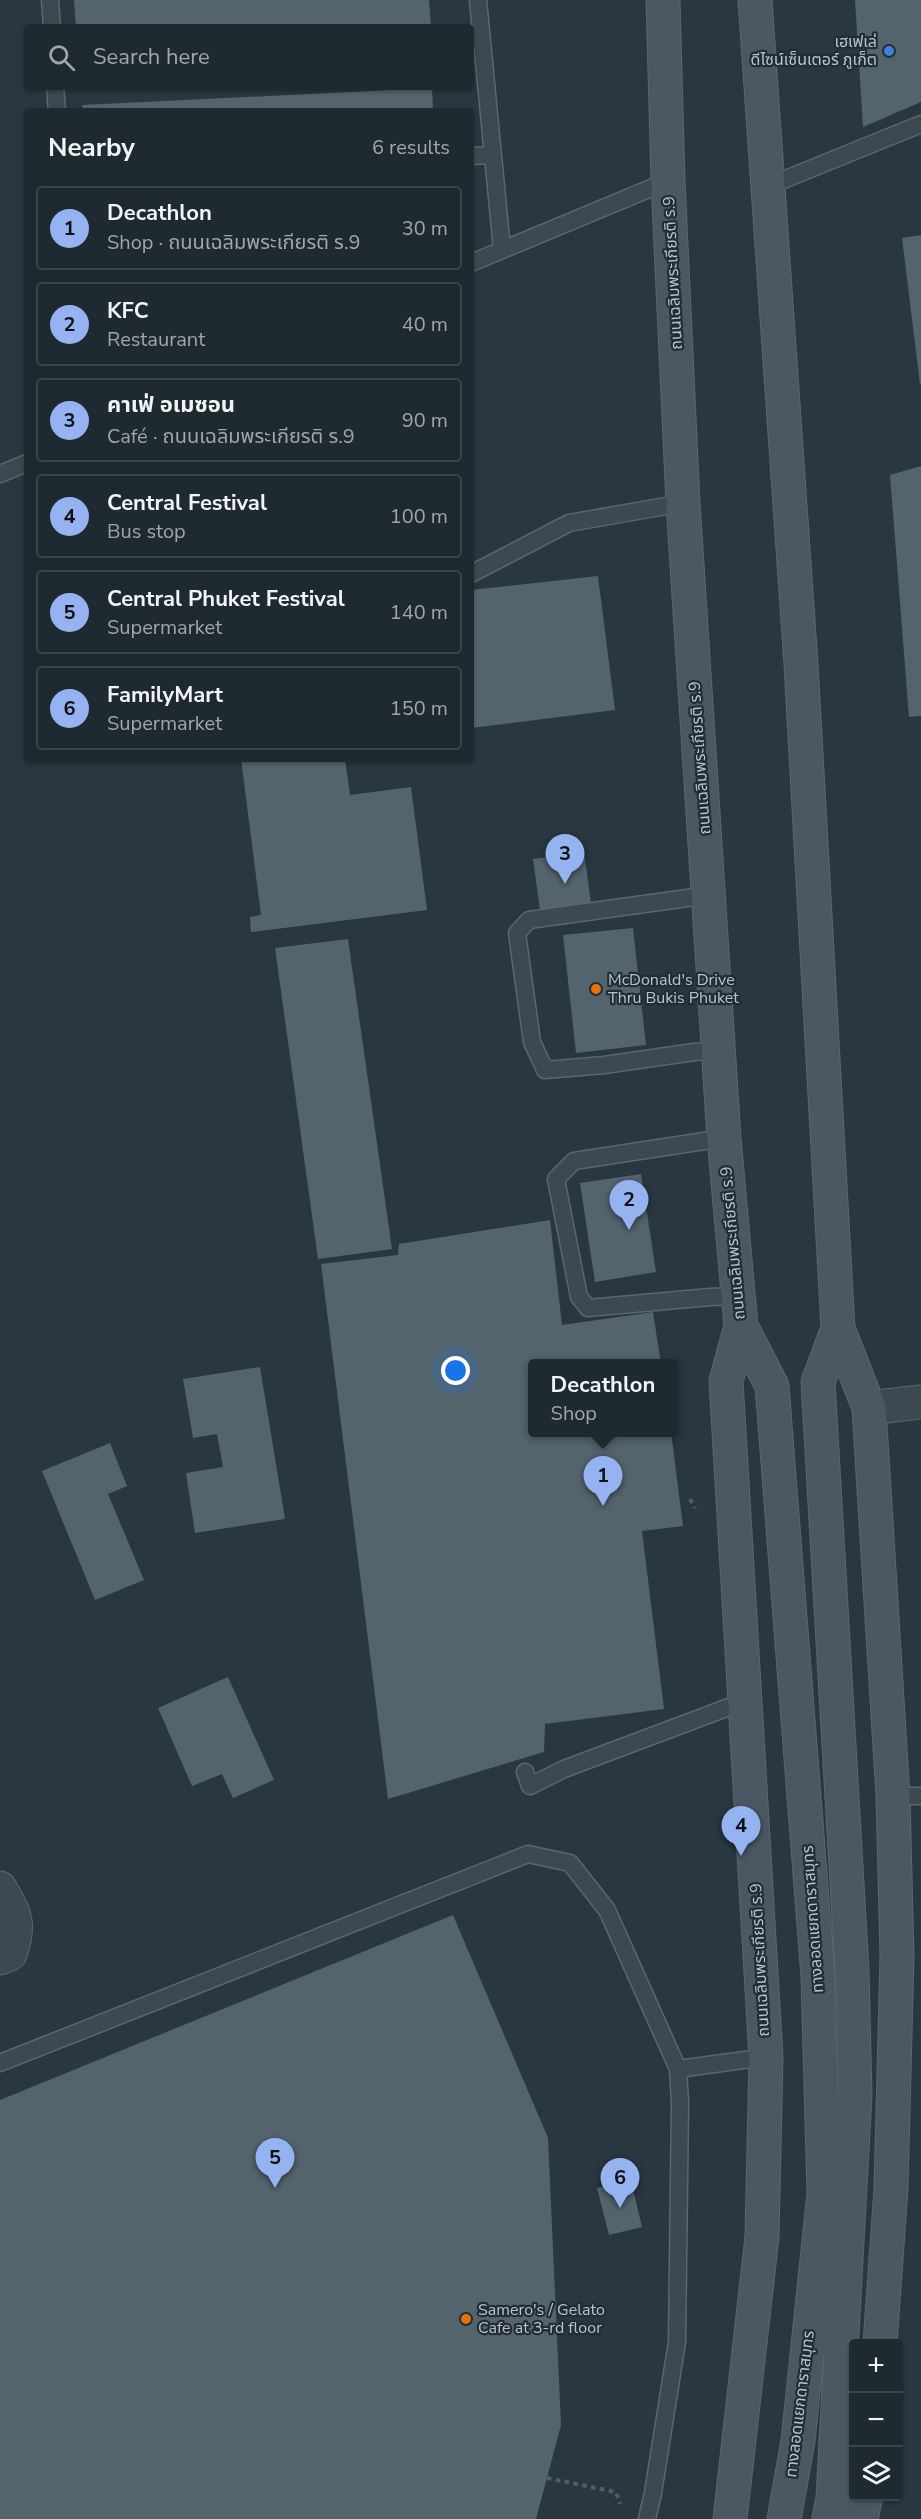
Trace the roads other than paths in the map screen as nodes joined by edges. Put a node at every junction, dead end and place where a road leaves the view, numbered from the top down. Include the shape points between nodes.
1 (50, 0) edge
2 (478, 0) edge
3 (663, 0) edge
4 (755, 0) edge
5 (52, 24) edge
6 (477, 53) edge
7 (55, 90) edge
8 (57, 108) edge
9 (921, 124) edge
10 (493, 155) junction
11 (474, 156) edge
12 (668, 181) junction
13 (766, 187) junction
14 (502, 249) junction
15 (474, 261) edge
16 (24, 464) edge
17 (0, 474) edge
18 (683, 503) junction
19 (474, 572) edge
20 (709, 895) junction
21 (719, 1050) junction
22 (724, 1138) junction
23 (740, 1311) junction
24 (838, 1328) junction
25 (921, 1402) edge
26 (869, 1408) junction
27 (745, 1704) junction
28 (525, 1772) dead end
29 (907, 1796) edge
30 (0, 1888) edge
31 (0, 1958) edge
32 (766, 2057) junction
33 (0, 2063) edge
34 (678, 2069) junction
35 (880, 2339) edge
36 (865, 2501) edge
37 (647, 2519) edge
38 (730, 2519) edge
39 (784, 2519) edge
40 (829, 2519) edge
41 (861, 2519) edge

1 - 5 lane
2 - 6 lane
3 - 12 main road, ถนนเฉลิมพระเกียรติ ร.9
4 - 13 main road
6 - 10 lane
7 - 8 lane
9 - 13 lane
10 - 11 lane
10 - 14 lane
12 - 14 lane
12 - 18 main road, ถนนเฉลิมพระเกียรติ ร.9
13 - 24 main road via 801,664
14 - 15 lane
16 - 17 lane
18 - 19 lane via 569,523
18 - 20 main road, ถนนเฉลิมพระเกียรติ ร.9
20 - 21 main road, ถนนเฉลิมพระเกียรติ ร.9
20 - 21 lane via 529,920 517,933 532,1042 545,1070
21 - 22 main road, ถนนเฉลิมพระเกียรติ ร.9
22 - 23 main road, ถนนเฉลิมพระเกียรติ ร.9
22 - 23 lane via 574,1161 556,1179 579,1297 588,1308 710,1297
23 - 27 main road, ถนนเฉลิมพระเกียรติ ร.9 via 726,1381
23 - 39 main road, ทางลอดแยกดาราสมุทร via 772,1386 818,1976 824,2193 798,2441
24 - 26 main road
24 - 40 main road, ทางลอดแยกดาราสมุทร via 818,1382 852,1970 855,2095
25 - 26 street
26 - 29 main road
27 - 28 lane via 564,1769 530,1786
27 - 32 main road, ถนนเฉลิมพระเกียรติ ร.9
29 - 35 main road via 897,1956 891,2189
30 - 31 street via 15,1915 17,1929 10,1954
32 - 34 lane
32 - 38 main road, ถนนเฉลิมพระเกียรติ ร.9 via 762,2237
33 - 34 lane via 528,1854 570,1863 607,1910
34 - 37 lane via 677,2342
36 - 41 main road

